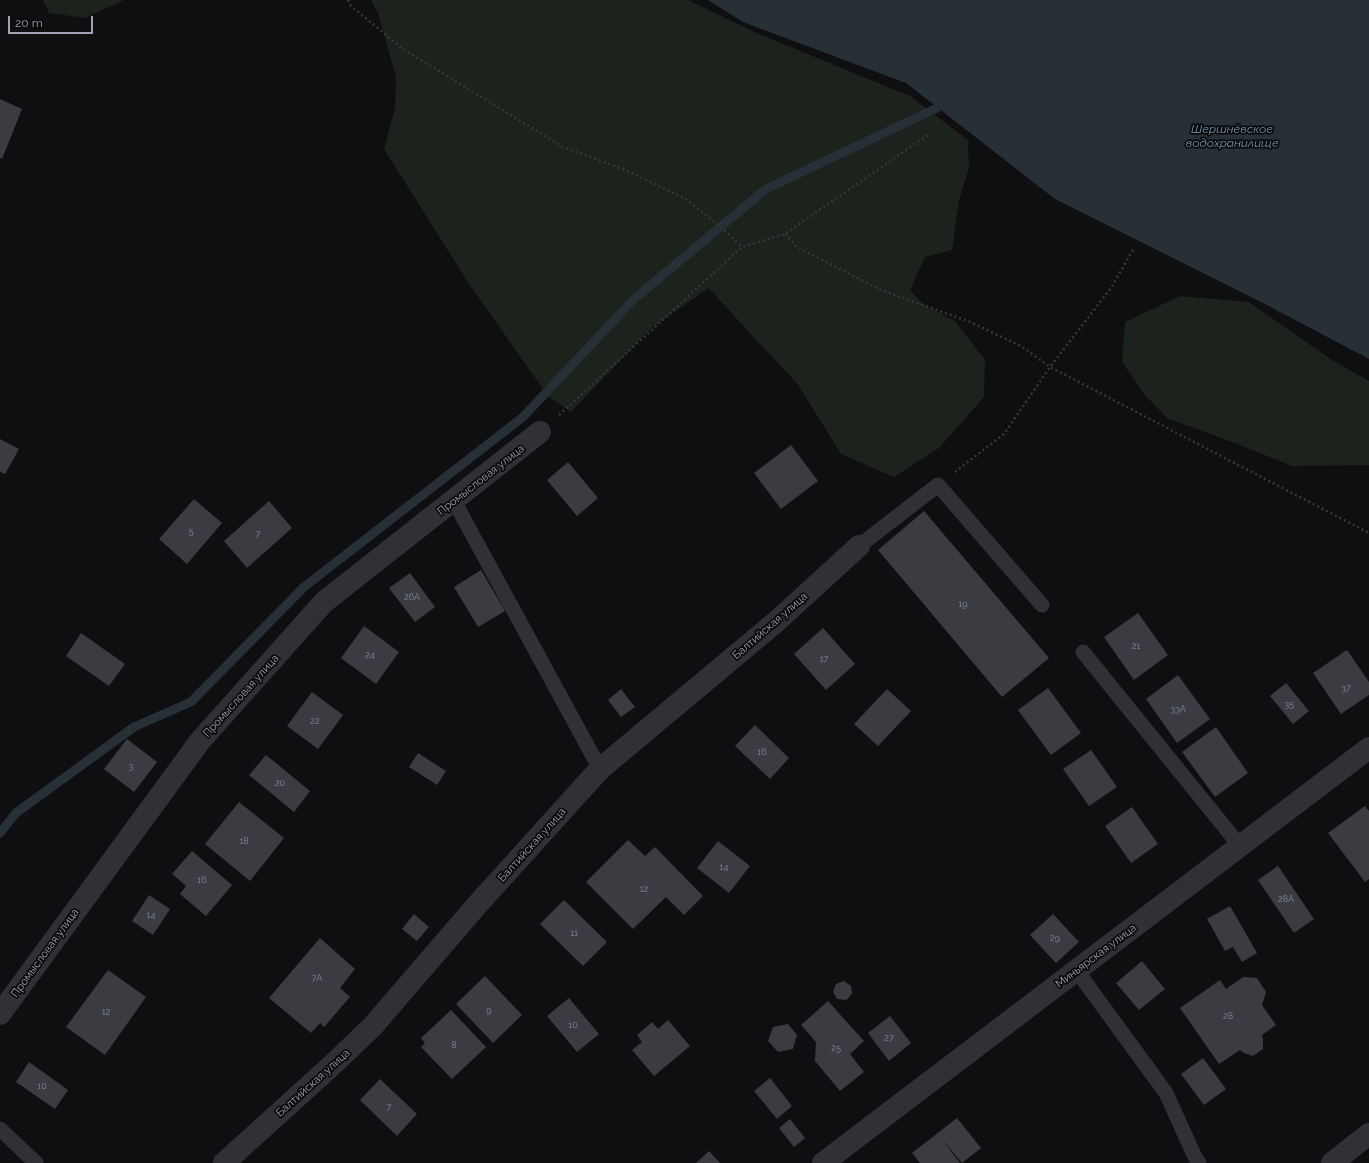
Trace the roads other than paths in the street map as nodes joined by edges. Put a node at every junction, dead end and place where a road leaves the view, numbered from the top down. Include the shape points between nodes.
1 (540, 432) road end
2 (454, 501) junction
3 (859, 546) joint
4 (1042, 605) dead end
5 (1083, 652) dead end
6 (1369, 748) edge
7 (600, 769) junction
8 (1240, 846) junction
9 (1077, 971) junction
10 (0, 1014) edge
11 (0, 1129) edge
12 (1369, 1134) edge
13 (36, 1163) edge
14 (224, 1163) edge
15 (823, 1163) edge
16 (1199, 1163) edge
17 (1332, 1163) edge

1 - 2 street, Промысловая улица
2 - 7 lane
2 - 10 street, Промысловая улица via 324,602 200,741
3 - 4 lane via 938,486
3 - 7 street, Балтийская улица via 777,621
5 - 8 lane
6 - 8 street, Миньярская улица
7 - 14 street, Балтийская улица via 477,905 372,1027
8 - 9 street, Миньярская улица
9 - 15 street, Миньярская улица
9 - 16 lane via 1166,1093
11 - 13 lane
12 - 17 street

